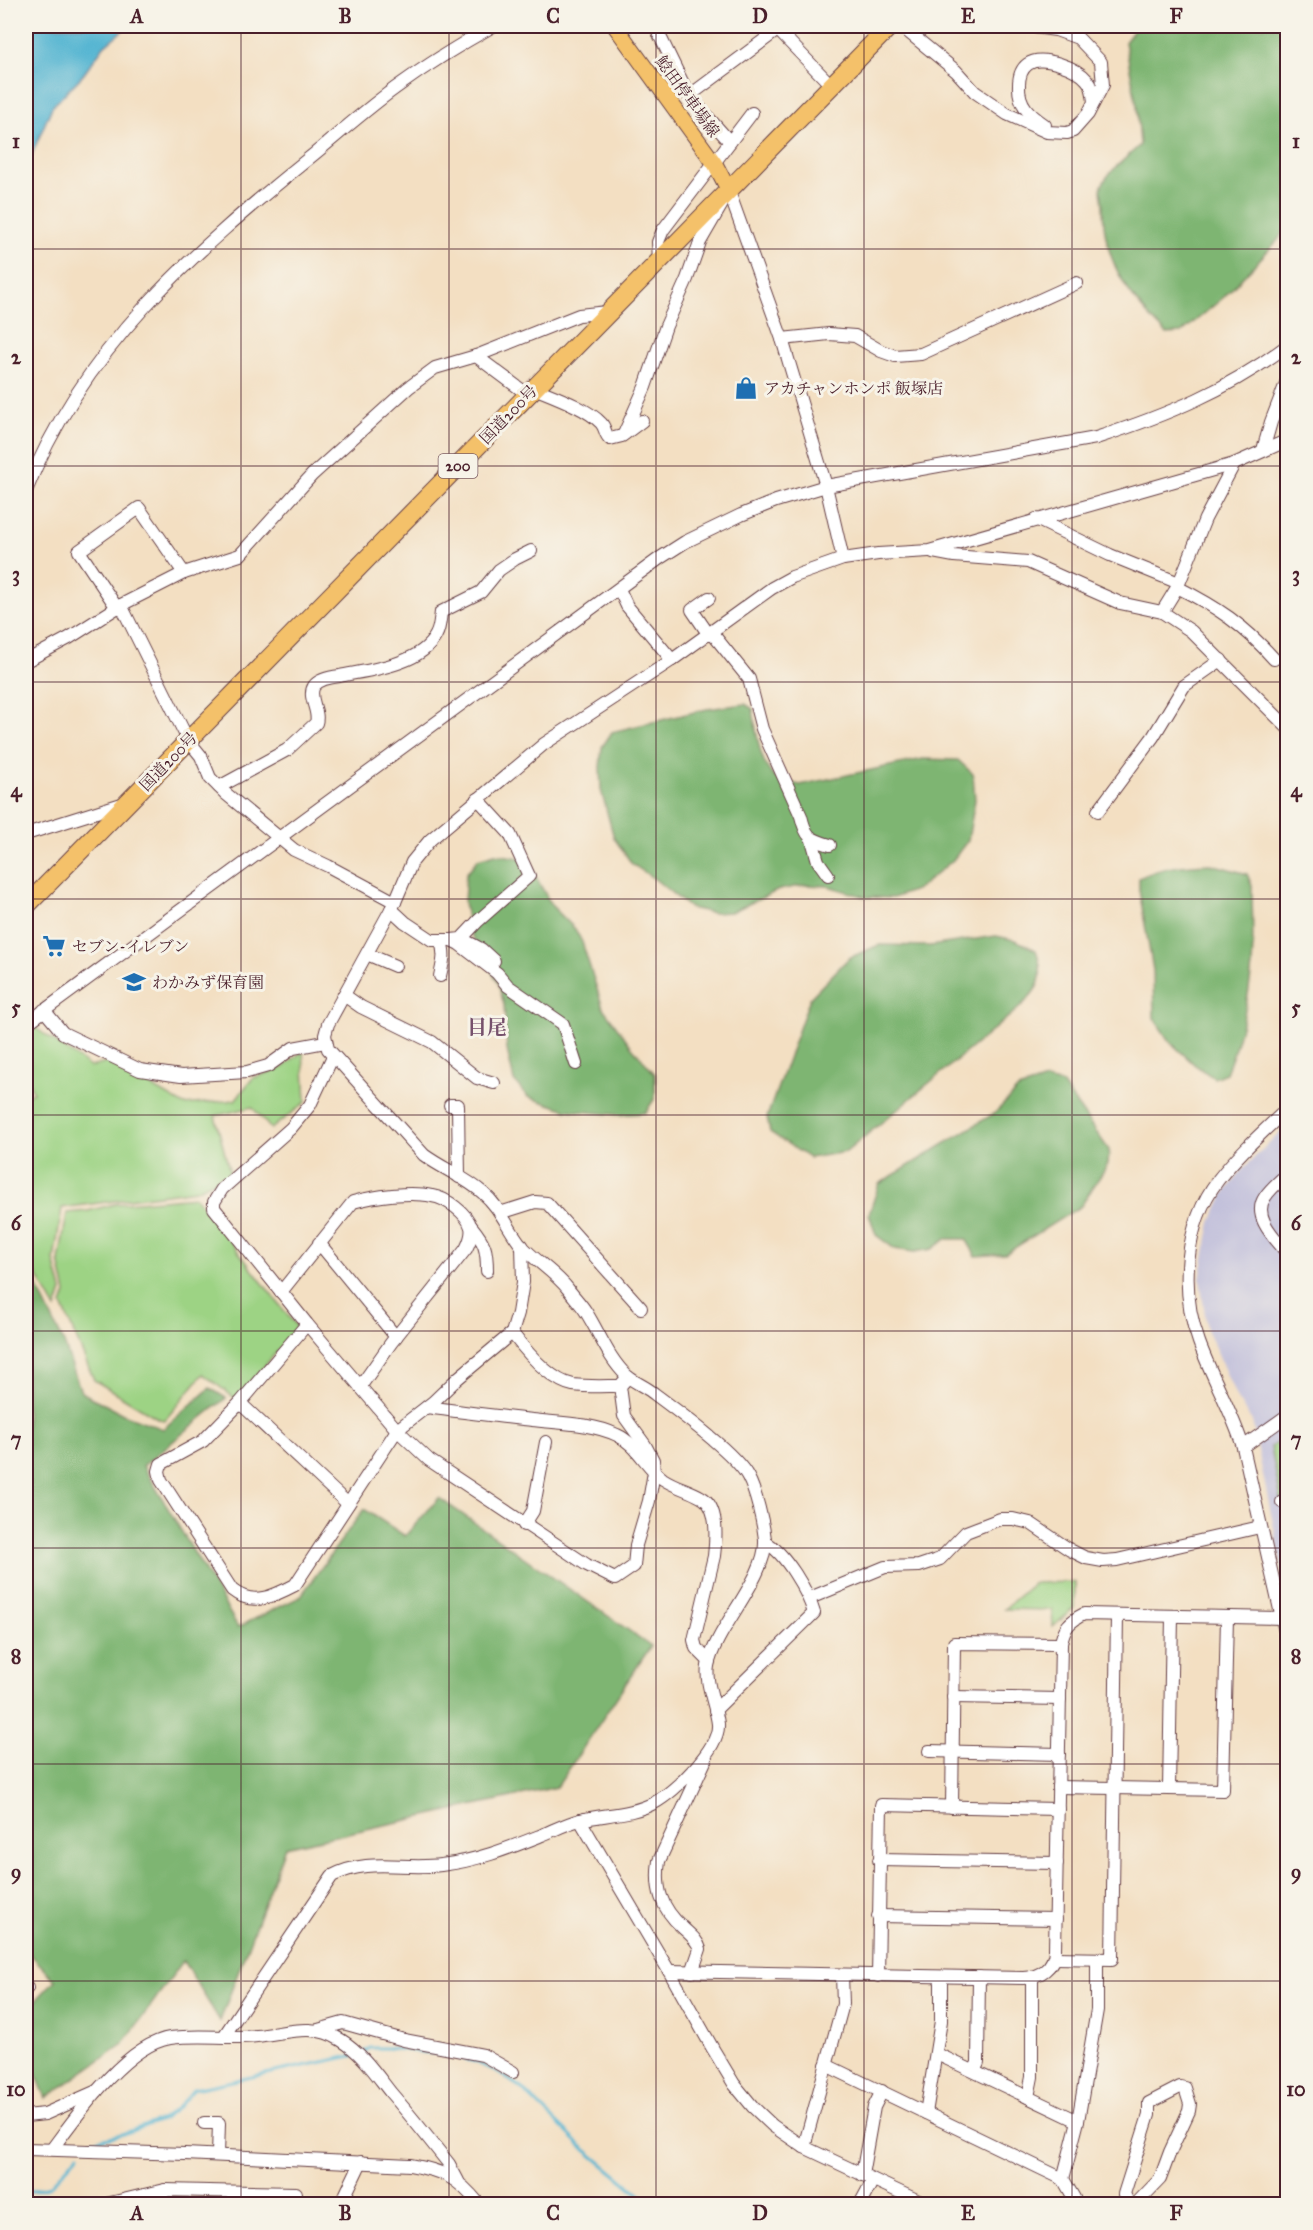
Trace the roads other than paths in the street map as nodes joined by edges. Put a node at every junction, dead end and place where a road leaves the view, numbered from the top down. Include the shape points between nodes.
1 (493, 26) edge
2 (615, 26) edge
3 (655, 26) edge
4 (890, 26) edge
5 (901, 26) edge
6 (1027, 26) edge
7 (778, 27) edge
8 (831, 85) junction
9 (689, 96) junction
10 (1094, 102) junction
11 (752, 113) dead end
12 (1056, 133) junction
13 (730, 142) junction
14 (715, 164) junction
15 (728, 189) junction
16 (659, 261) junction
17 (1077, 283) dead end
18 (607, 312) junction
19 (782, 339) junction
20 (1287, 345) edge
21 (476, 356) junction
22 (1287, 378) edge
23 (531, 391) junction
24 (642, 422) dead end
25 (624, 434) junction
26 (1287, 440) edge
27 (1263, 450) junction
28 (1234, 464) junction
29 (826, 486) junction
30 (26, 491) edge
31 (1036, 519) junction
32 (531, 551) dead end
33 (929, 551) junction
34 (843, 559) junction
35 (184, 573) junction
36 (1178, 585) junction
37 (619, 589) junction
38 (709, 598) dead end
39 (119, 607) junction
40 (1162, 612) junction
41 (710, 634) junction
42 (1274, 659) dead end
43 (672, 660) junction
44 (1221, 660) junction
45 (26, 661) edge
46 (1287, 728) edge
47 (188, 740) junction
48 (219, 787) junction
49 (478, 799) junction
50 (129, 801) junction
51 (1098, 811) dead end
52 (26, 834) edge
53 (279, 838) junction
54 (812, 840) junction
55 (830, 845) dead end
56 (828, 875) dead end
57 (26, 906) edge
58 (393, 906) junction
59 (451, 940) junction
60 (367, 954) junction
61 (494, 961) dead end
62 (394, 966) dead end
63 (440, 976) dead end
64 (344, 995) junction
65 (44, 1010) junction
66 (26, 1024) edge
67 (325, 1042) junction
68 (333, 1056) junction
69 (576, 1064) dead end
70 (494, 1083) dead end
71 (450, 1105) dead end
72 (1287, 1108) edge
73 (1287, 1173) edge
74 (459, 1177) junction
75 (500, 1213) junction
76 (471, 1226) junction
77 (320, 1243) junction
78 (522, 1245) junction
79 (1287, 1254) edge
80 (487, 1271) dead end
81 (280, 1292) junction
82 (641, 1308) dead end
83 (307, 1324) junction
84 (512, 1333) junction
85 (396, 1337) junction
86 (624, 1382) junction
87 (360, 1387) junction
88 (240, 1403) junction
89 (427, 1407) junction
90 (1287, 1415) edge
91 (397, 1430) junction
92 (546, 1442) dead end
93 (1243, 1447) junction
94 (654, 1472) junction
95 (348, 1504) junction
96 (524, 1525) junction
97 (1260, 1527) junction
98 (765, 1542) junction
99 (810, 1598) junction
100 (1118, 1615) junction
101 (1172, 1616) junction
102 (1227, 1617) junction
103 (1284, 1622) edge
104 (1061, 1644) junction
105 (1287, 1645) edge
106 (709, 1662) junction
107 (953, 1696) junction
108 (1060, 1699) junction
109 (715, 1710) junction
110 (929, 1751) dead end
111 (952, 1752) junction
112 (1059, 1754) junction
113 (707, 1755) junction
114 (1058, 1787) junction
115 (1114, 1788) junction
116 (1169, 1789) junction
117 (952, 1807) junction
118 (1058, 1809) junction
119 (580, 1820) junction
120 (879, 1860) junction
121 (1057, 1863) junction
122 (879, 1916) junction
123 (1056, 1919) junction
124 (1054, 1958) junction
125 (1097, 1959) junction
126 (669, 1971) junction
127 (692, 1972) junction
128 (842, 1975) junction
129 (878, 1976) junction
130 (941, 1977) junction
131 (979, 1977) junction
132 (1032, 1977) junction
133 (318, 2030) junction
134 (224, 2036) junction
135 (937, 2054) junction
136 (826, 2065) junction
137 (974, 2071) junction
138 (513, 2072) dead end
139 (100, 2089) junction
140 (882, 2091) junction
141 (1028, 2097) junction
142 (926, 2112) junction
143 (26, 2116) edge
144 (1078, 2121) junction
145 (204, 2122) dead end
146 (804, 2147) junction
147 (26, 2149) edge
148 (52, 2149) junction
149 (218, 2155) junction
150 (361, 2162) junction
151 (868, 2177) junction
152 (1063, 2179) junction
153 (461, 2184) junction
154 (165, 2190) junction
155 (234, 2198) edge
156 (106, 2205) edge
157 (157, 2205) edge
158 (294, 2205) edge
159 (340, 2205) edge
160 (466, 2205) edge
161 (479, 2205) edge
162 (860, 2205) edge
163 (925, 2205) edge
164 (1071, 2205) edge
165 (1130, 2205) edge
166 (1136, 2205) edge

1 - 30 street via 399,85 274,186 156,293 75,394
2 - 14 main road, 鯰田停車場線
3 - 9 street
4 - 8 highway, 国道200号 / 200
5 - 12 street via 982,97 1007,114
6 - 10 street via 1078,38 1090,49 1101,62 1102,71 1103,85
7 - 8 street
7 - 9 street
8 - 15 highway, 国道200号 / 200
9 - 13 street
10 - 12 street via 1073,131
10 - 12 street via 1092,87 1078,73 1046,60 1028,64 1019,80 1020,101 1031,116
11 - 13 street
13 - 14 street
14 - 15 main road, 鯰田停車場線
14 - 16 street via 663,230 657,242
15 - 16 highway, 国道200号 / 200
15 - 19 street
15 - 25 street via 700,242
16 - 18 highway, 国道200号 / 200
17 - 19 street via 921,354 895,356 855,336 829,334
18 - 21 street via 579,315
18 - 23 highway, 国道200号 / 200
19 - 29 street
20 - 29 street via 1261,365 1200,399 1166,415 1096,438
21 - 23 street
21 - 35 street via 435,368 408,388 312,475 240,555
22 - 27 street
23 - 25 street via 564,400 600,422 610,439
23 - 47 highway, 国道200号 / 200
24 - 25 street
26 - 27 street
27 - 28 street
28 - 31 street
28 - 36 street via 1205,519
29 - 34 street
29 - 37 street via 776,501 710,529 660,558
31 - 33 street
31 - 36 street
32 - 48 street via 499,570 481,592 441,612 436,635 401,663 318,683 312,693 316,723 287,750
33 - 34 street
33 - 40 street via 1028,562 1120,603
34 - 41 street via 772,588
35 - 39 street
35 - 39 street via 139,508 79,551
36 - 40 street
36 - 42 street via 1254,636
37 - 43 street via 627,606
37 - 53 street
38 - 41 street via 692,610
39 - 45 street
39 - 47 street
40 - 44 street via 1191,631
41 - 43 street
41 - 54 street via 749,679 762,729
43 - 49 street via 544,744
44 - 46 street
44 - 51 street via 1184,686 1153,737
47 - 48 street
47 - 50 highway, 国道200号 / 200
48 - 53 street
49 - 58 street via 430,840 412,862
49 - 59 street via 510,834 529,876
50 - 52 street
50 - 57 highway, 国道200号 / 200
53 - 58 street
53 - 65 street
54 - 55 street
54 - 56 street via 818,861
58 - 59 street via 418,933 432,940
58 - 60 street
59 - 61 street via 481,949
59 - 63 street
59 - 69 street via 563,1024
60 - 62 street
60 - 64 street
64 - 67 street via 328,1024
64 - 70 street via 432,1042 477,1078
65 - 66 street
65 - 67 street via 63,1033 140,1070 182,1076 246,1072 268,1066 293,1048
67 - 68 street
68 - 74 street via 424,1155
68 - 81 street via 310,1105 291,1128 222,1189 214,1202 217,1213
71 - 74 street via 458,1105
72 - 93 street via 1216,1182 1196,1225 1189,1256 1193,1323
73 - 79 street via 1265,1197 1261,1209 1264,1223
74 - 75 street via 485,1194
75 - 78 street
75 - 82 street via 535,1202 547,1203
76 - 77 street via 458,1210 433,1196 411,1194 353,1202
76 - 80 street via 487,1252
76 - 85 street via 466,1250
77 - 81 street
77 - 85 street
78 - 84 street via 522,1282
78 - 86 street via 561,1280 586,1312
81 - 83 street
83 - 87 street
83 - 88 street
84 - 86 street via 558,1380 572,1385
84 - 89 street
85 - 87 street
86 - 94 street via 624,1416 645,1445
86 - 98 street via 651,1391 737,1460 748,1476
87 - 91 street
88 - 95 street
88 - 95 street via 202,1441 162,1464 159,1471 161,1480 232,1590 256,1600 295,1585
89 - 91 street
89 - 94 street via 604,1430 632,1445
90 - 93 street
91 - 95 street
91 - 96 street via 429,1460
92 - 96 street via 533,1511
93 - 97 street
94 - 96 street via 634,1566 615,1579
94 - 106 street via 710,1504 716,1543 694,1640
97 - 99 street via 1102,1561 1070,1550 1030,1523 1000,1519 966,1532 940,1559 919,1566 885,1567
97 - 103 street
98 - 99 street via 775,1547
98 - 106 street via 762,1559
99 - 109 street via 814,1613
100 - 101 street
100 - 104 street via 1084,1614 1065,1628
100 - 115 street
101 - 102 street
101 - 116 street
102 - 103 street
102 - 116 street via 1223,1790
103 - 105 street
104 - 107 street via 954,1643
104 - 108 street
106 - 109 street via 707,1674
107 - 108 street
107 - 111 street
108 - 112 street
109 - 113 street via 717,1736
110 - 111 street
111 - 112 street
111 - 117 street
112 - 114 street
113 - 119 street via 655,1802 607,1817
113 - 127 street via 659,1861 657,1874 668,1914 697,1940 700,1949
114 - 115 street
114 - 118 street
115 - 116 street
115 - 125 street via 1112,1959
117 - 118 street
117 - 120 street via 881,1805
118 - 121 street
119 - 126 street
119 - 134 street via 470,1861 428,1867 361,1865 332,1876
120 - 121 street
120 - 122 street
121 - 123 street
122 - 123 street
122 - 129 street
123 - 124 street
124 - 125 street
124 - 132 street
125 - 144 street via 1097,2010
126 - 127 street
126 - 146 street via 734,2084 773,2126
127 - 128 street
128 - 129 street
128 - 136 street via 843,2004
129 - 130 street
130 - 131 street
130 - 135 street
131 - 132 street
131 - 137 street via 978,2064
132 - 141 street via 1032,2076
133 - 134 street
133 - 138 street via 343,2023 483,2055
133 - 153 street via 342,2040 366,2061
134 - 139 street via 168,2038 158,2042 122,2065
135 - 137 street
135 - 142 street
136 - 140 street
136 - 146 street
137 - 141 street
139 - 143 street via 45,2114
139 - 148 street
140 - 142 street
140 - 151 street via 874,2107
141 - 144 street
142 - 152 street
144 - 152 street
145 - 149 street via 219,2123
146 - 151 street
147 - 148 street
148 - 149 street
149 - 150 street
150 - 153 street via 431,2169
150 - 159 street
151 - 162 street
151 - 163 street
152 - 164 street via 1074,2198
153 - 160 street
153 - 161 street
154 - 155 street
154 - 156 street
154 - 157 street
155 - 158 street via 296,2193
165 - 166 street via 1124,2194 1149,2115 1149,2103 1185,2088 1189,2110 1160,2179

